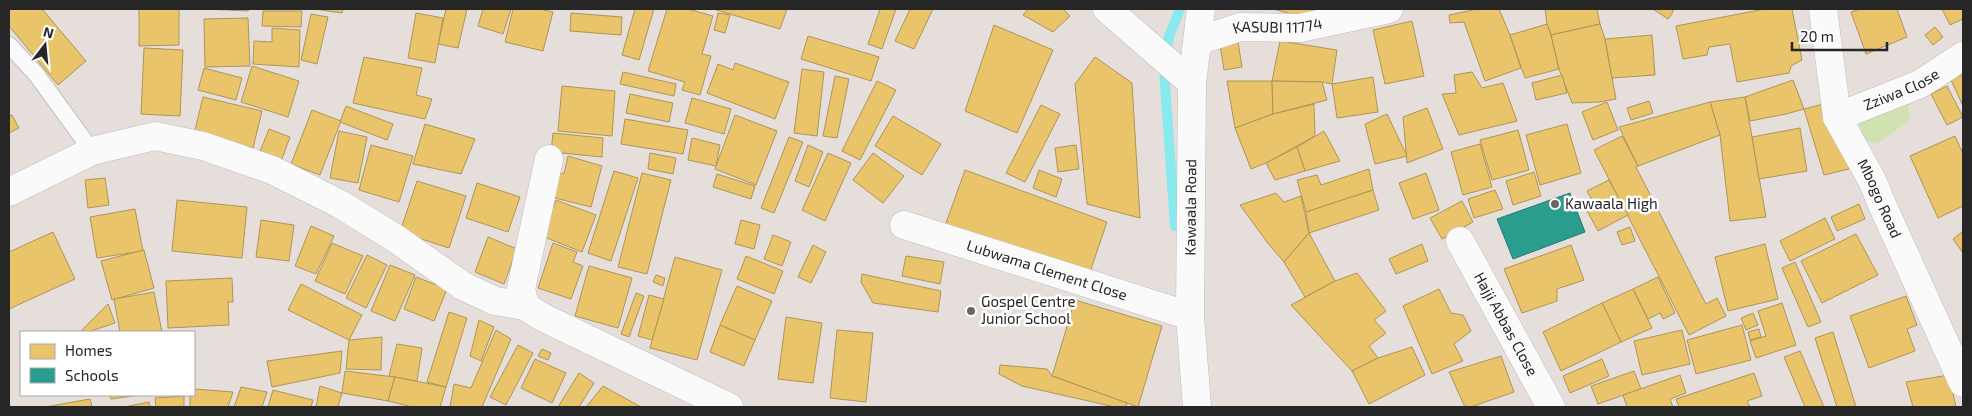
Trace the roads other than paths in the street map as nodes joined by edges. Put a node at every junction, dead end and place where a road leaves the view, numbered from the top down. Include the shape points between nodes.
1 (1107, 9) edge
2 (1201, 9) edge
3 (1389, 9) edge
4 (1823, 9) edge
5 (1198, 41) junction
6 (9, 44) edge
7 (1963, 56) edge
8 (1192, 83) junction
9 (1837, 117) junction
10 (92, 151) junction
11 (549, 158) dead end
12 (9, 192) edge
13 (904, 225) dead end
14 (1460, 241) dead end
15 (525, 306) junction
16 (1190, 316) junction
17 (1963, 383) edge
18 (729, 407) edge
19 (1197, 407) edge
20 (1551, 407) edge

1 - 8 street
2 - 5 street, Kawaala Road
3 - 5 street, KASUBI 11774 via 1300,28 1240,27
4 - 9 street, Mbogo Road
5 - 8 street, Kawaala Road
6 - 10 lane via 36,74
7 - 9 street, Zziwa Close via 1920,84
8 - 16 street, Kawaala Road
9 - 17 street, Mbogo Road via 1873,182
10 - 12 street
10 - 15 street via 156,136 203,146 272,170 340,204 463,286 495,301
11 - 15 street via 521,289
13 - 16 street, Lubwama Clement Close
14 - 20 street, Hajji Abbas Close
15 - 18 street
16 - 19 street, Kawaala Road

